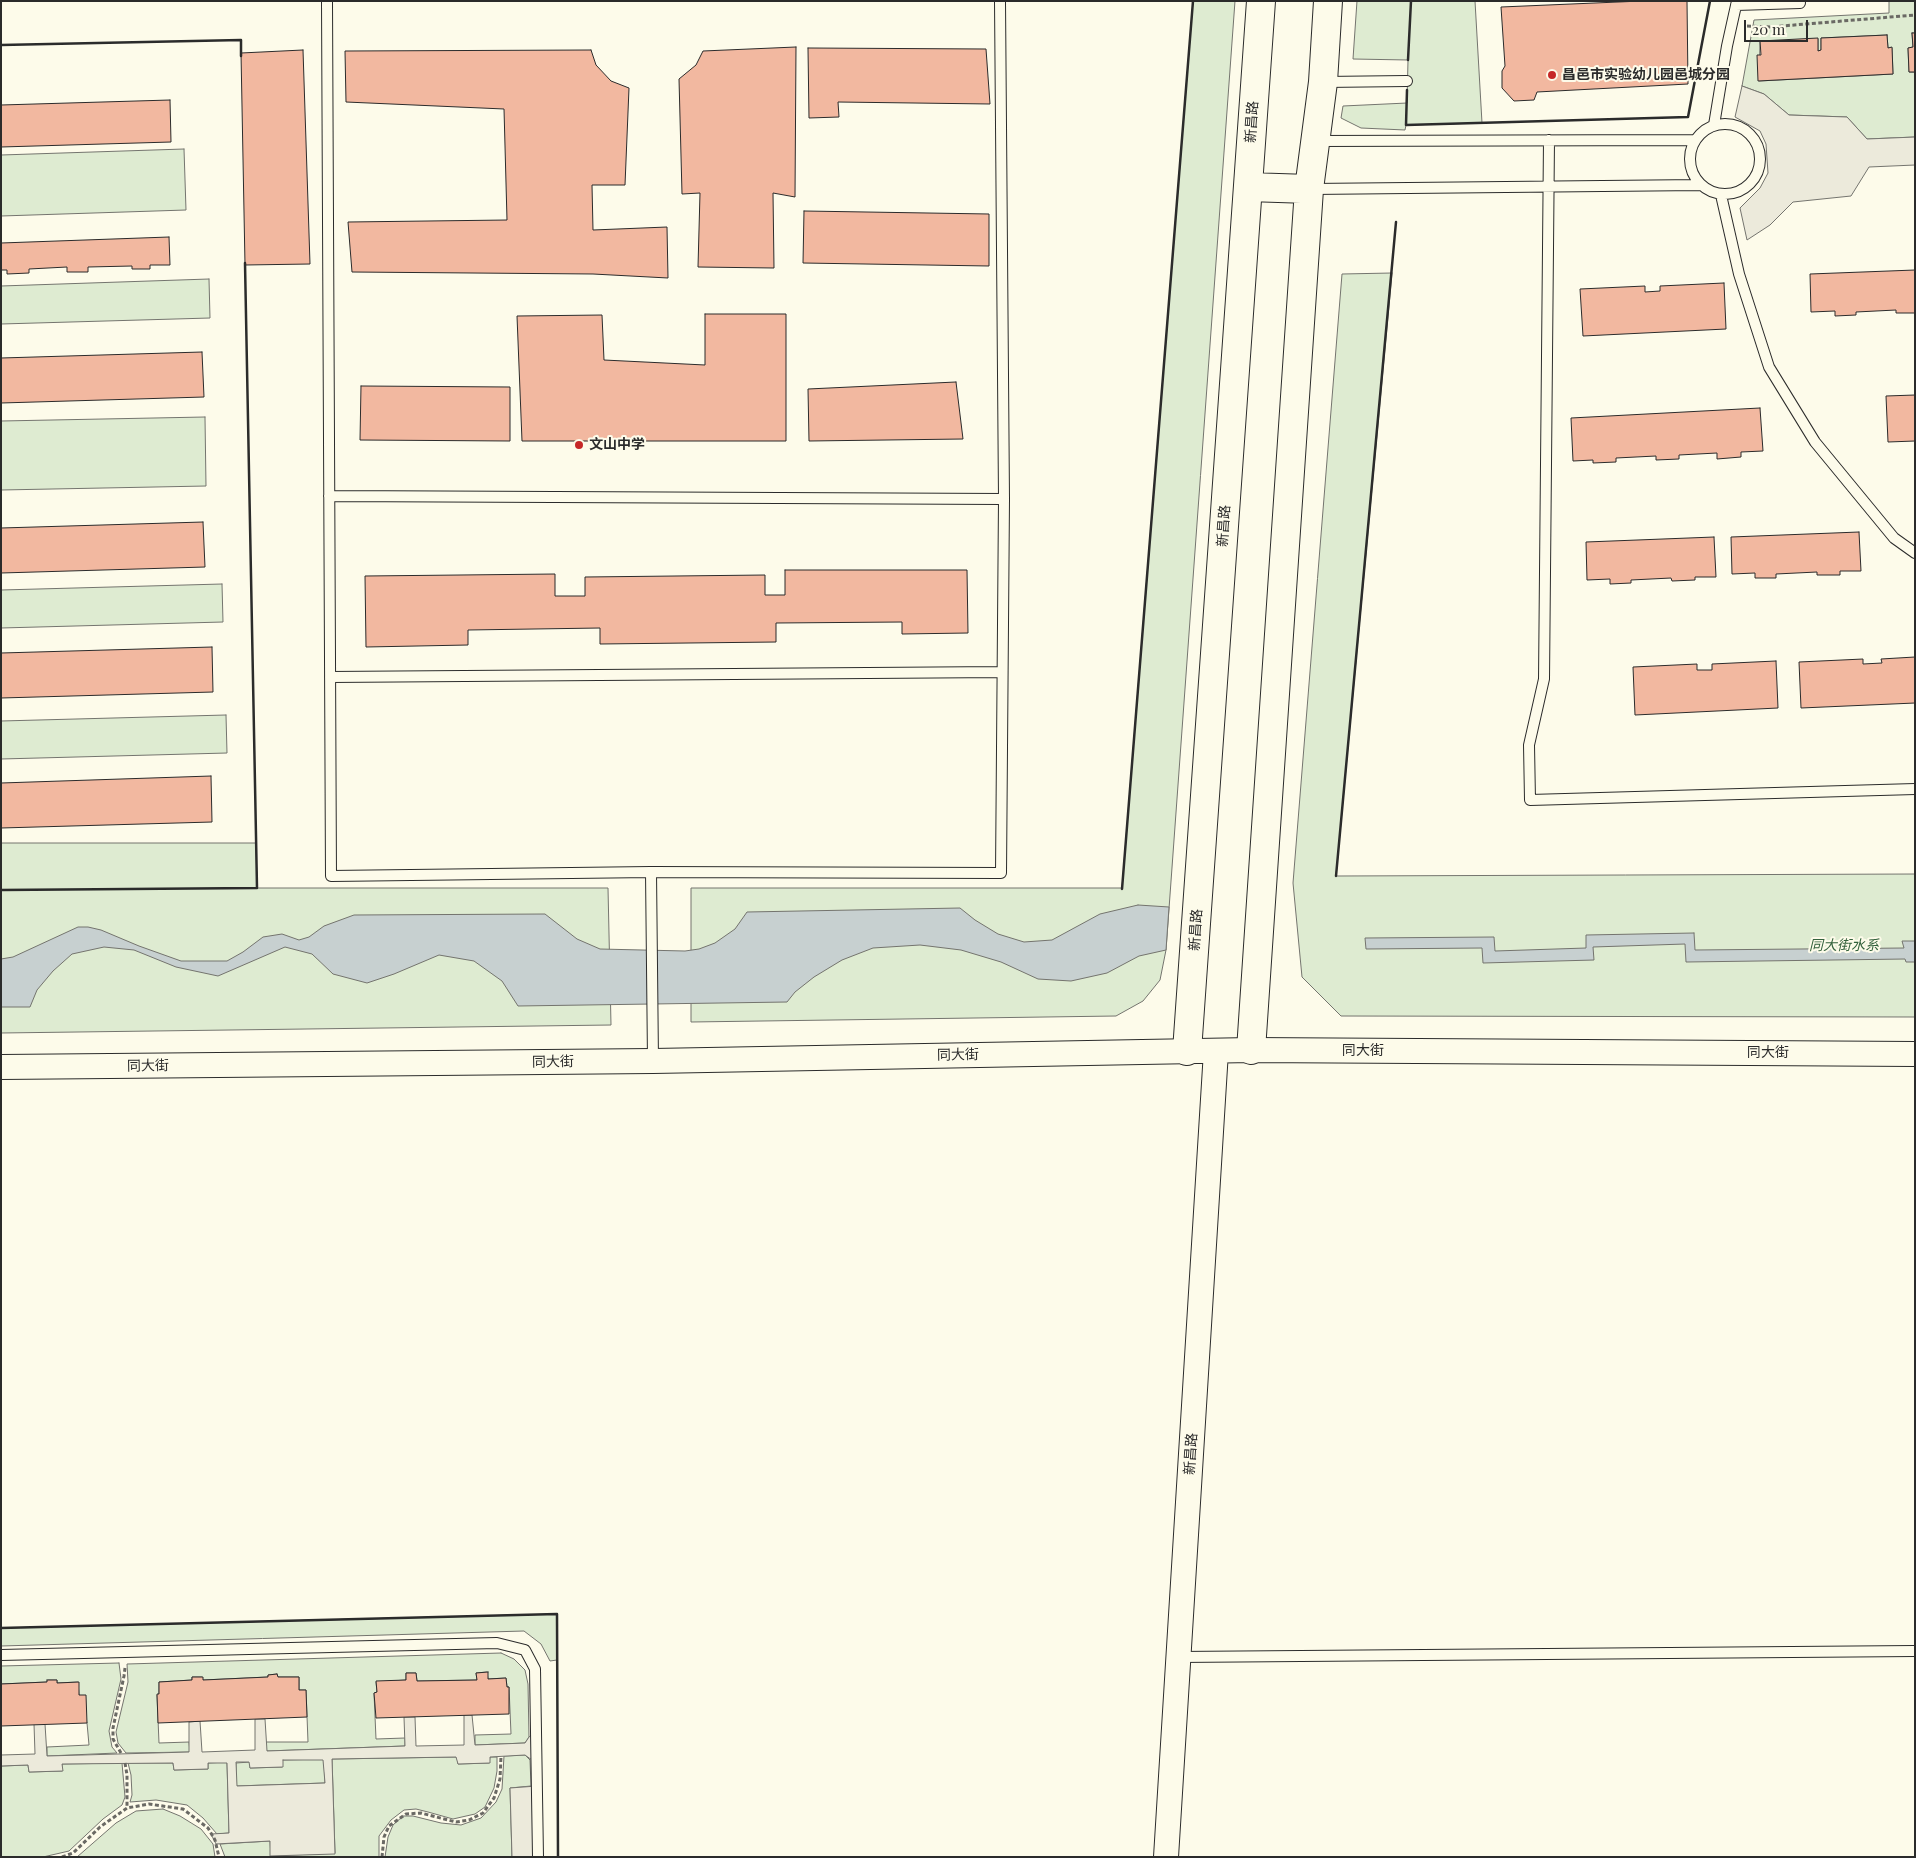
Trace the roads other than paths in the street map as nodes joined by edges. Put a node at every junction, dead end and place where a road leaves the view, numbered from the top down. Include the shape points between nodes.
1 (327, 1) edge
2 (1000, 1) edge
3 (1261, 1) edge
4 (1328, 1) edge
5 (1737, 3) edge
6 (1800, 3) dead end
7 (1408, 81) dead end
8 (1322, 82) junction
9 (1714, 126) junction
10 (1549, 140) junction
11 (1695, 140) junction
12 (1316, 141) junction
13 (1700, 185) junction
14 (1549, 186) junction
15 (1248, 187) junction
16 (1309, 189) junction
17 (1720, 195) junction
18 (329, 496) junction
19 (1004, 499) junction
20 (1915, 553) edge
21 (1002, 672) junction
22 (330, 677) junction
23 (1915, 789) edge
24 (651, 872) junction
25 (1252, 1050) junction
26 (1187, 1051) junction
27 (1216, 1051) junction
28 (1915, 1054) edge
29 (653, 1061) junction
30 (1, 1067) edge
31 (1915, 1651) edge
32 (1, 1655) edge
33 (1178, 1657) junction
34 (538, 1857) edge
35 (1166, 1857) edge

1 - 18 lane
2 - 19 lane
3 - 15 main road, 新昌路
4 - 8 main road
5 - 6 lane
5 - 9 lane
7 - 8 lane
8 - 12 main road
9 - 11 lane
9 - 17 lane via 1731,125 1747,131 1757,145 1761,162 1752,183 1743,190
10 - 11 lane
10 - 12 lane
10 - 14 lane
11 - 13 lane via 1689,163
12 - 16 main road
13 - 14 lane
13 - 17 lane
14 - 16 lane
14 - 23 lane via 1544,678 1529,745 1530,800
15 - 16 main road
15 - 26 main road, 新昌路
16 - 25 main road
17 - 20 lane via 1738,274 1769,367 1815,442 1894,538
18 - 19 lane
18 - 22 lane
19 - 21 lane
21 - 22 lane
21 - 24 lane via 1000,873
22 - 24 lane via 331,876
24 - 29 lane
25 - 27 street, 同大街
25 - 28 street, 同大街
26 - 27 street, 同大街
26 - 29 street, 同大街
27 - 33 street, 新昌路
29 - 30 street, 同大街
31 - 33 lane
32 - 34 lane via 497,1643 525,1650 535,1668
33 - 35 street, 新昌路

